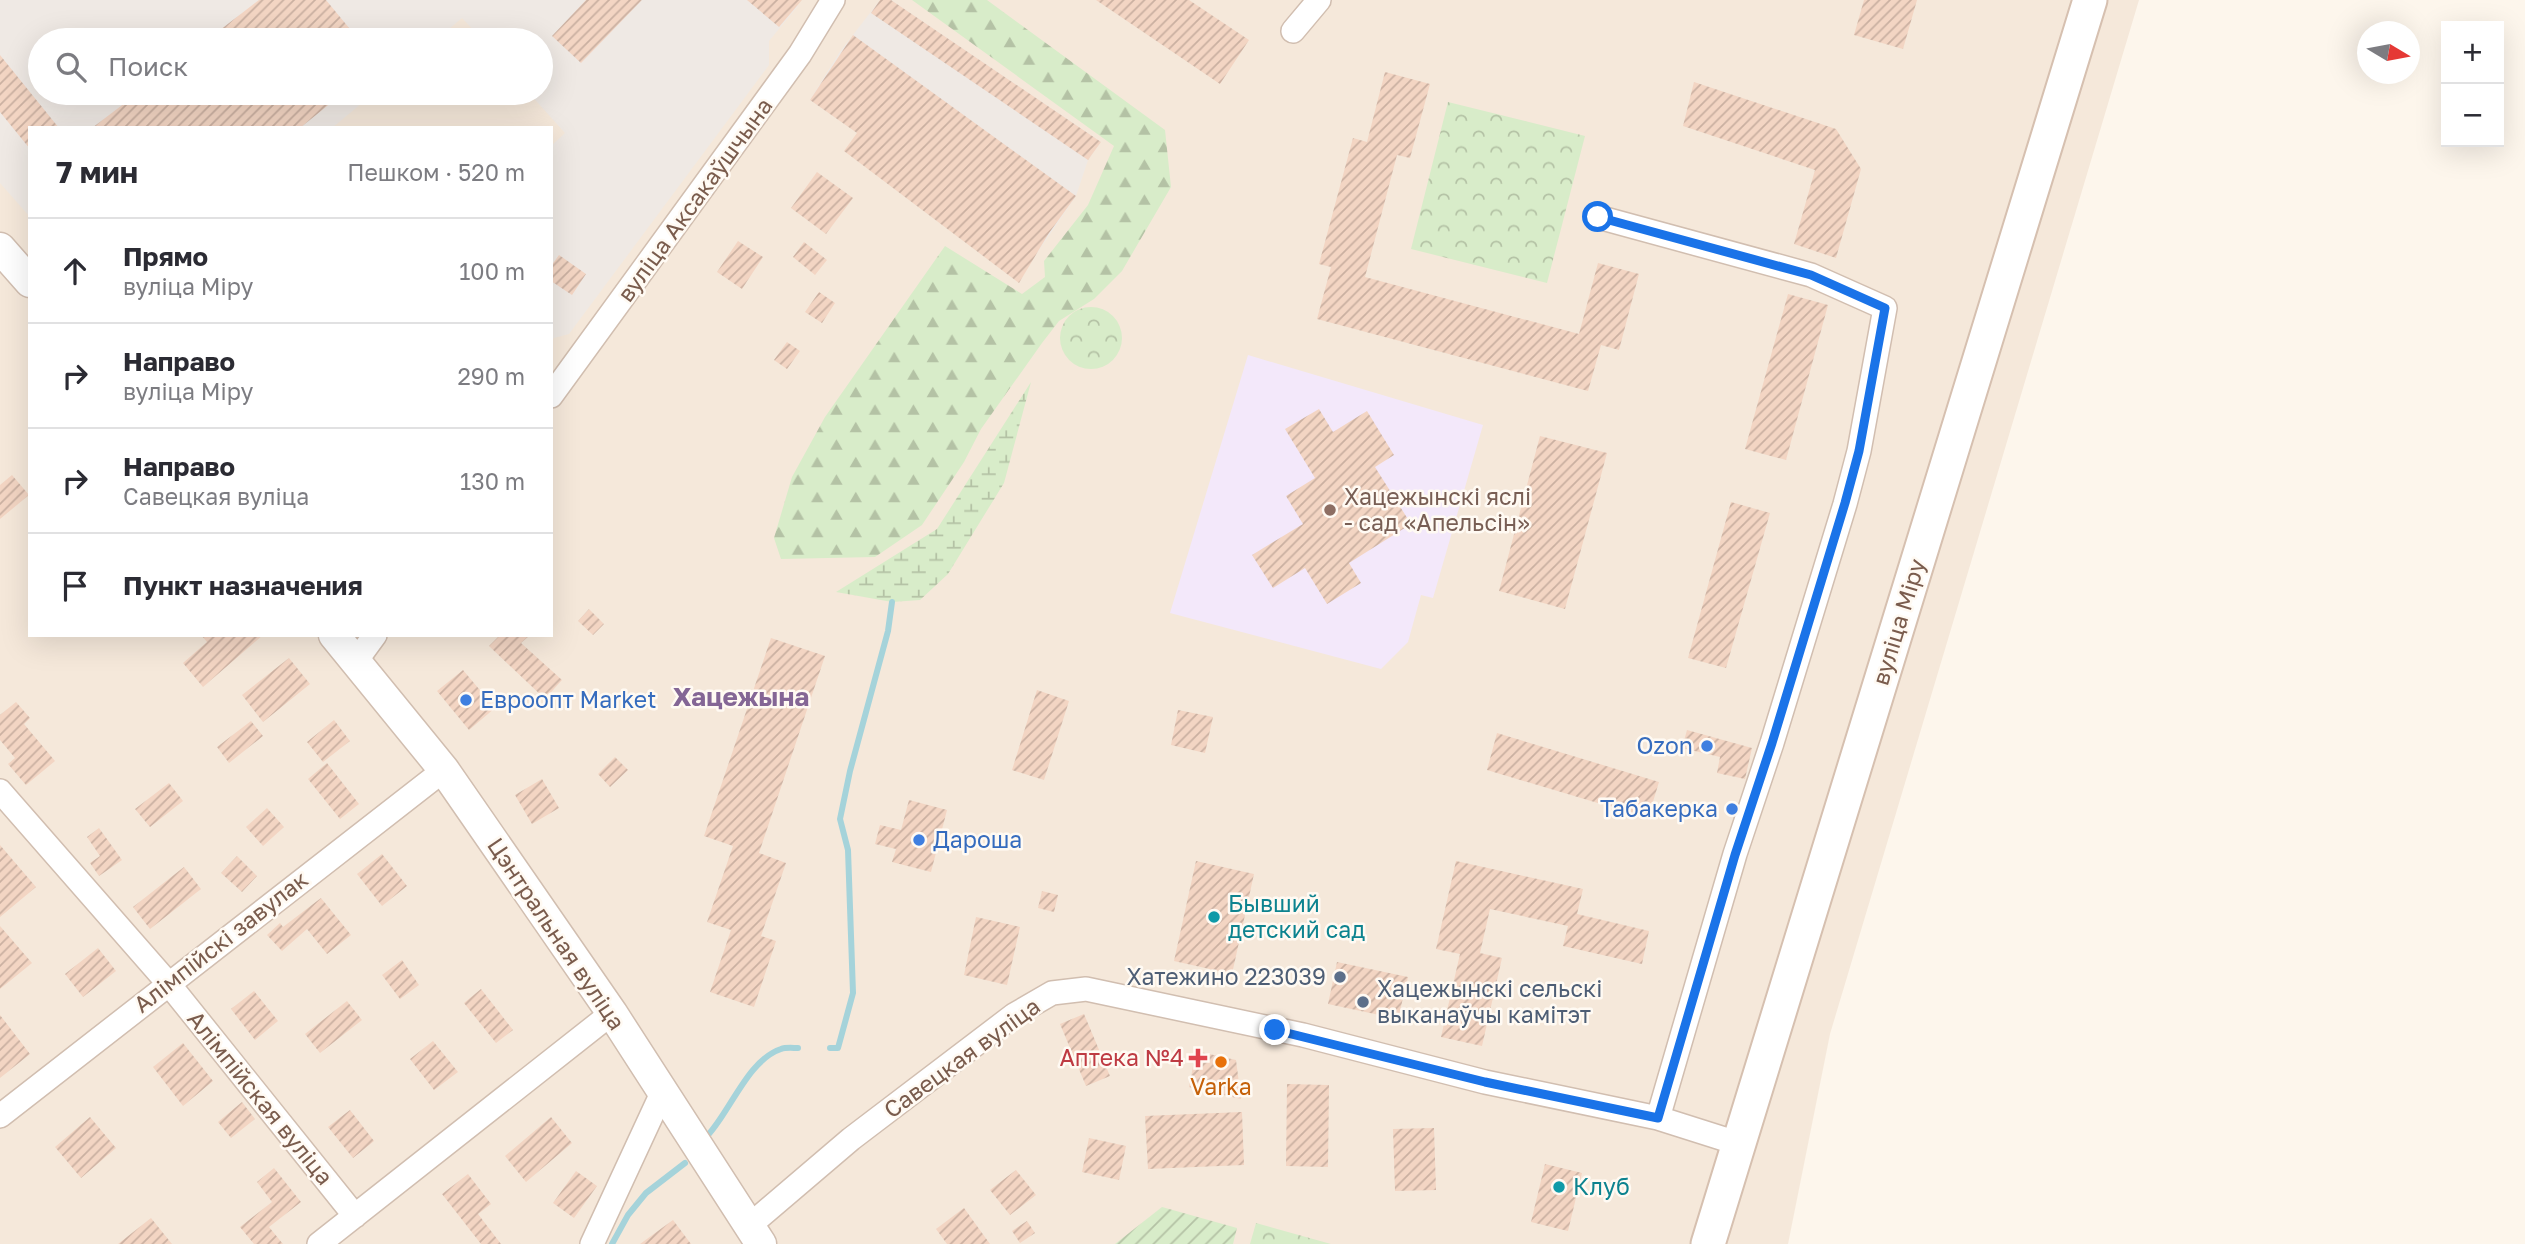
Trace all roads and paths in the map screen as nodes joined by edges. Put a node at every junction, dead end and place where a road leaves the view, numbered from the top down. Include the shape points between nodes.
1 (833, 0) edge
2 (1319, 0) edge
3 (2090, 0) edge
4 (1293, 31) dead end
5 (1598, 217) dead end
6 (0, 248) edge
7 (28, 280) edge
8 (553, 393) edge
9 (336, 637) edge
10 (374, 637) edge
11 (356, 661) junction
12 (444, 770) junction
13 (0, 790) edge
14 (168, 984) junction
15 (612, 1013) junction
16 (662, 1093) junction
17 (0, 1115) edge
18 (1658, 1118) junction
19 (1740, 1144) junction
20 (355, 1216) junction
21 (755, 1235) edge
22 (319, 1244) edge
23 (592, 1244) edge
24 (1708, 1244) edge

1 - 8 street, вуліца Аксакаўшчына via 792,65
2 - 4 street
3 - 19 main road, вуліца Міру
5 - 18 street via 1811,275 1885,308 1845,503
6 - 7 street
9 - 11 street, Цэнтральная вуліца
10 - 11 street
11 - 12 street, Цэнтральная вуліца
12 - 14 street, Алімпійскі завулак
12 - 15 street, Цэнтральная вуліца
13 - 14 street, Алімпійская вуліца
14 - 17 street, Алімпійскі завулак
14 - 20 street, Алімпійская вуліца
15 - 16 street, Цэнтральная вуліца
15 - 20 street
16 - 21 street, Цэнтральная вуліца
16 - 23 street
18 - 19 street, Савецкая вуліца
18 - 21 street, Савецкая вуліца via 1086,989 1052,993 1014,1015 852,1139
19 - 24 main road, вуліца Міру
20 - 22 street

